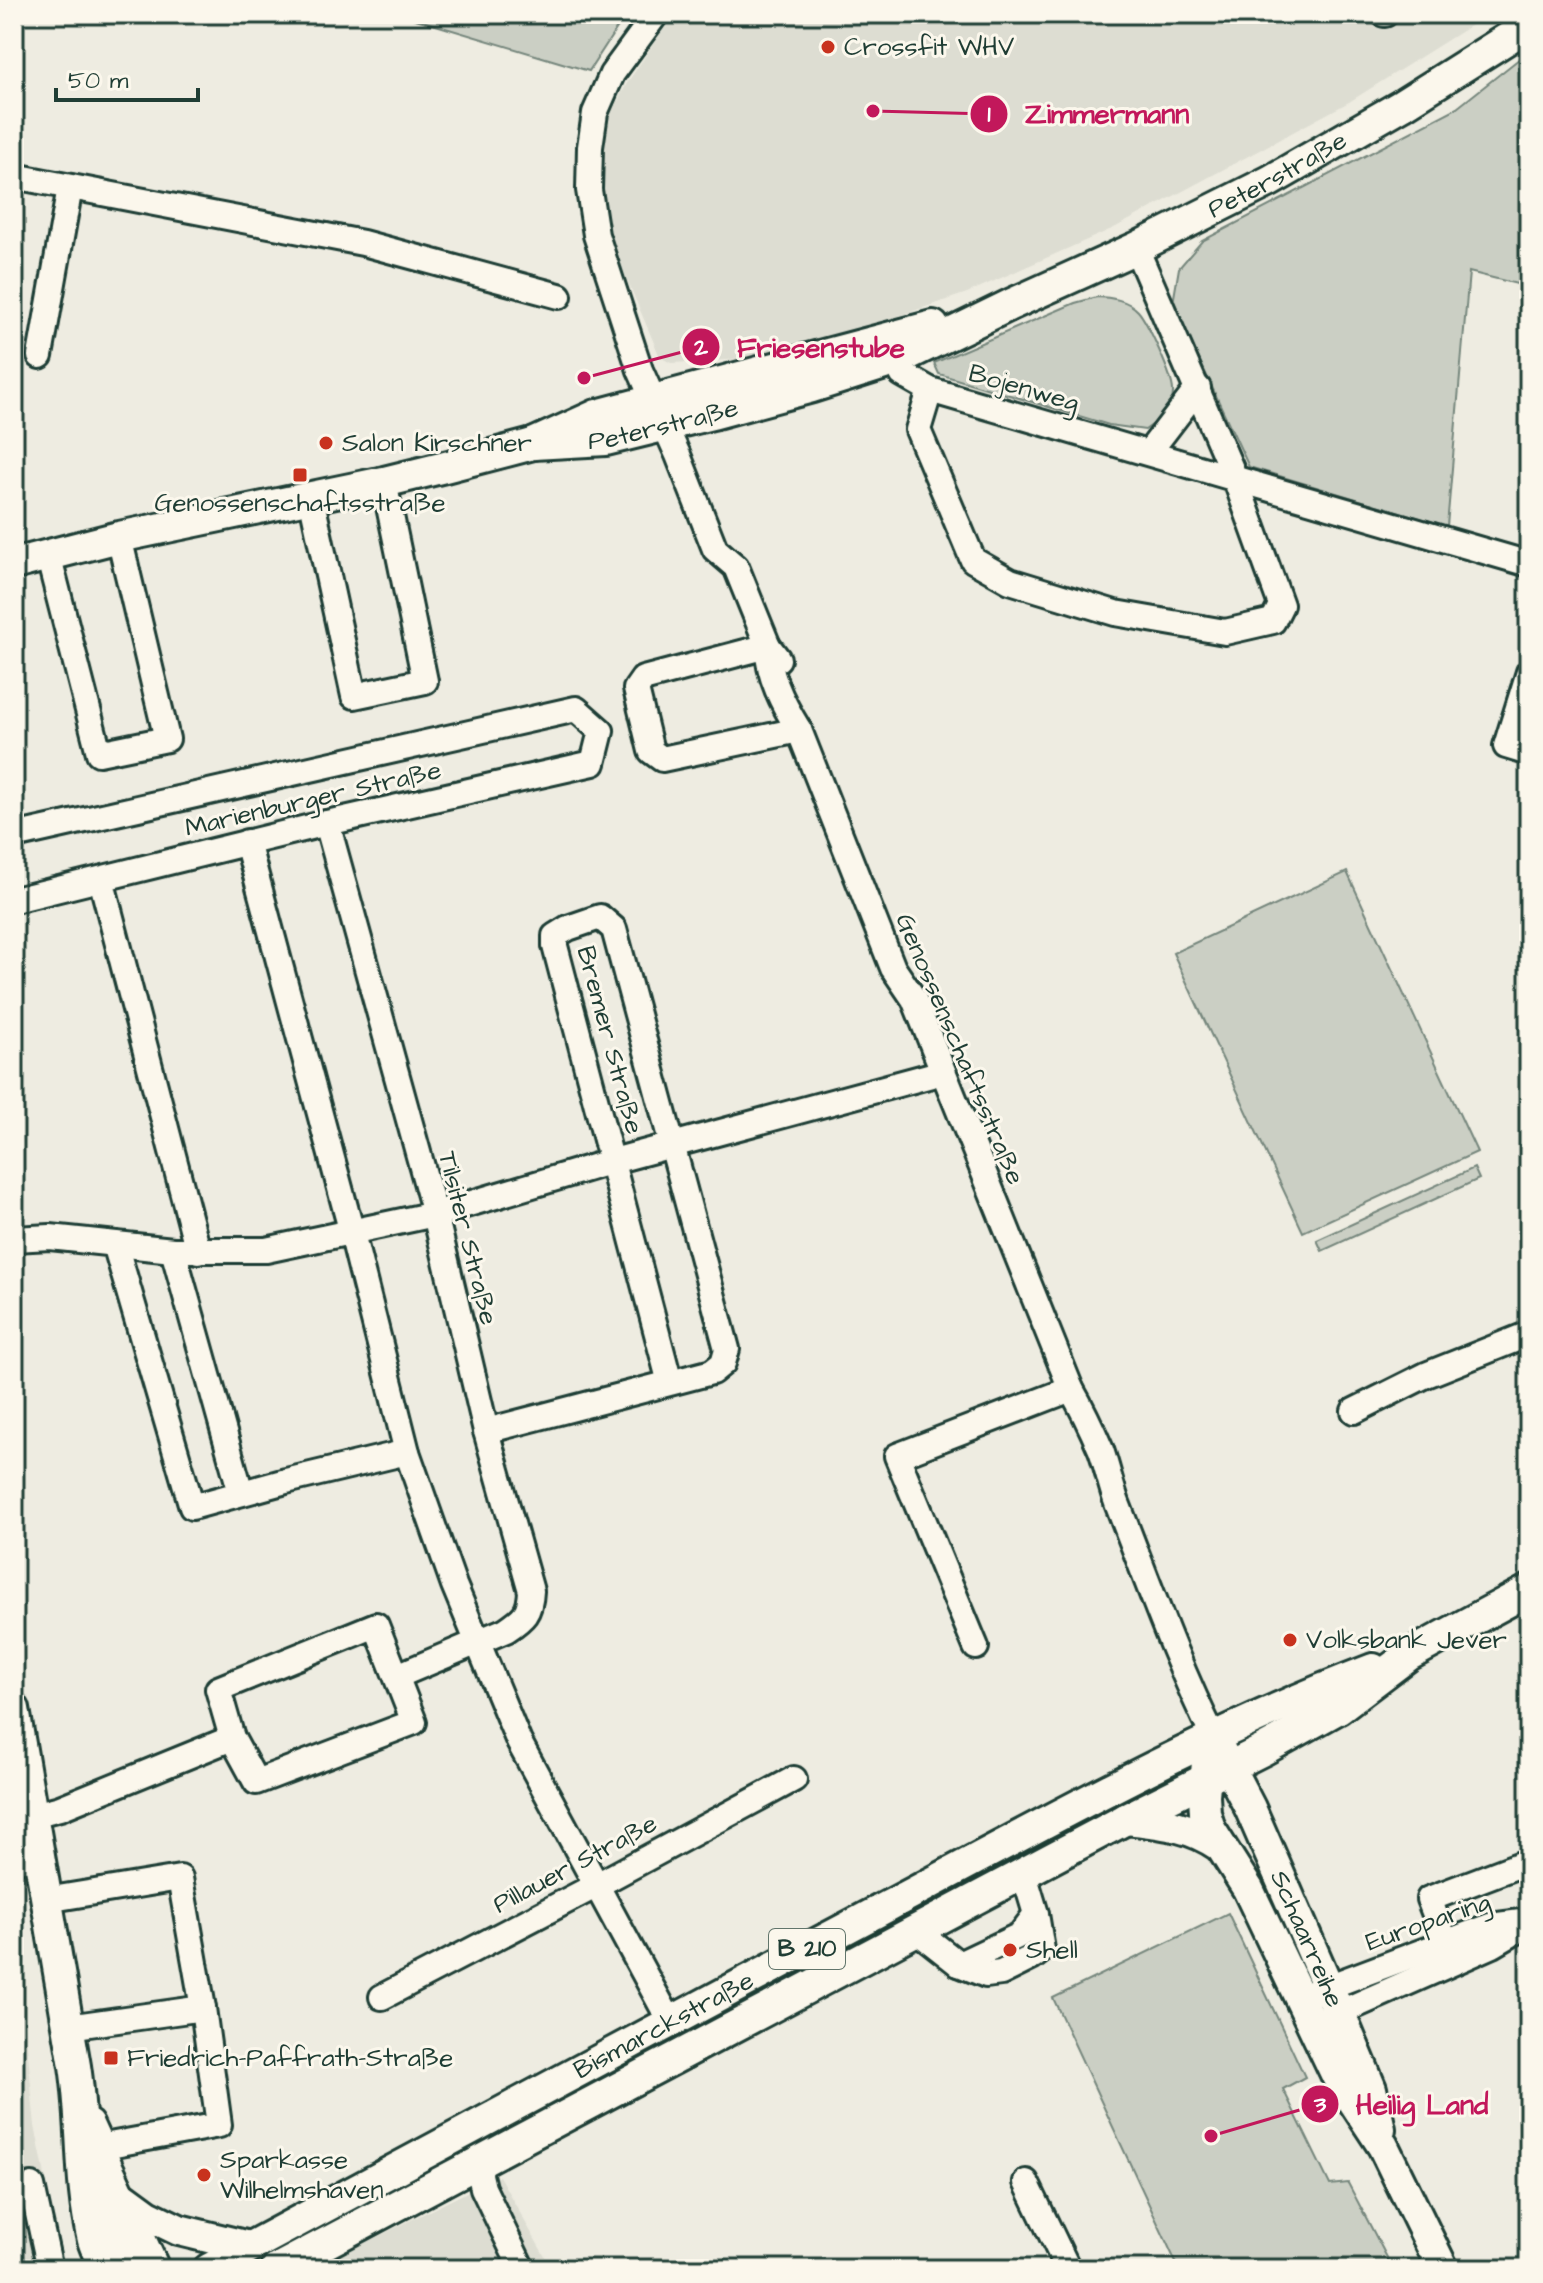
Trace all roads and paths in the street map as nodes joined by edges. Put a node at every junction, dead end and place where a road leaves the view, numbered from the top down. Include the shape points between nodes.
1 (656, 14) edge
2 (1529, 25) edge
3 (14, 176) edge
4 (70, 187) junction
5 (1136, 248) junction
6 (559, 296) dead end
7 (1012, 304) junction
8 (40, 356) dead end
9 (897, 360) junction
10 (1198, 388) junction
11 (930, 390) junction
12 (659, 413) junction
13 (1149, 452) junction
14 (1235, 478) junction
15 (384, 482) junction
16 (311, 497) junction
17 (119, 537) junction
18 (48, 554) junction
19 (14, 561) edge
20 (1529, 564) edge
21 (768, 646) junction
22 (1529, 672) edge
23 (643, 723) junction
24 (799, 730) junction
25 (601, 731) junction
26 (1529, 753) edge
27 (327, 823) junction
28 (14, 836) edge
29 (247, 842) junction
30 (101, 879) junction
31 (14, 900) edge
32 (943, 1072) junction
33 (671, 1145) junction
34 (613, 1161) junction
35 (435, 1214) junction
36 (352, 1233) junction
37 (14, 1239) edge
38 (115, 1244) junction
39 (173, 1250) junction
40 (198, 1251) junction
41 (1529, 1334) edge
42 (670, 1383) junction
43 (1071, 1389) junction
44 (1354, 1411) dead end
45 (486, 1431) junction
46 (407, 1452) junction
47 (241, 1493) junction
48 (1529, 1590) edge
49 (478, 1640) junction
50 (976, 1647) dead end
51 (1409, 1655) junction
52 (397, 1676) junction
53 (14, 1709) edge
54 (232, 1738) junction
55 (1214, 1738) junction
56 (1217, 1772) junction
57 (794, 1779) dead end
58 (33, 1815) junction
59 (1126, 1819) junction
60 (1220, 1846) junction
61 (27, 1858) edge
62 (1529, 1861) edge
63 (1024, 1874) junction
64 (597, 1885) junction
65 (46, 1900) junction
66 (1529, 1923) edge
67 (917, 1931) junction
68 (1446, 1943) junction
69 (382, 1997) dead end
70 (1320, 2005) junction
71 (203, 2008) junction
72 (670, 2021) junction
73 (68, 2027) junction
74 (90, 2148) junction
75 (481, 2161) junction
76 (1026, 2182) dead end
77 (32, 2186) dead end
78 (120, 2195) junction
79 (249, 2247) junction
80 (94, 2260) edge
81 (50, 2269) edge
82 (129, 2269) edge
83 (154, 2269) edge
84 (209, 2269) edge
85 (277, 2269) edge
86 (522, 2269) edge
87 (1068, 2269) edge
88 (1443, 2269) edge

1 - 12 street, Genossenschaftsstraße via 612,74 595,113 589,190 596,235
2 - 5 main road, Peterstraße via 1336,144
3 - 4 street
4 - 6 street via 363,243
4 - 8 street
5 - 7 main road, Peterstraße
5 - 10 street
7 - 9 main road, Peterstraße
7 - 12 main road, Peterstraße
9 - 11 street, Bojenweg via 902,374
9 - 12 main road, Peterstraße via 812,387
10 - 13 street
10 - 14 street
11 - 13 street, Bojenweg
11 - 14 street via 918,430 973,560 1010,581 1115,613 1225,632 1273,621 1281,605
12 - 15 main road, Peterstraße via 597,415 533,444
12 - 21 street, Genossenschaftsstraße via 715,549 736,567
13 - 14 street, Bojenweg
14 - 20 street, Bojenweg
15 - 16 main road, Peterstraße
15 - 16 street via 425,681 369,693 354,696
16 - 17 main road, Peterstraße
17 - 18 main road, Peterstraße
17 - 18 street via 167,739 99,753
18 - 19 main road, Peterstraße
21 - 23 street via 643,679 636,689
21 - 24 street, Genossenschaftsstraße via 783,665 800,707
22 - 26 street via 1506,746
23 - 24 street via 651,751 662,759
23 - 25 street
24 - 32 street, Genossenschaftsstraße via 893,968 914,999
25 - 27 street, Marienburger Straße via 593,763
25 - 28 street, Marienburger Straße via 576,709
27 - 29 street, Marienburger Straße
27 - 35 street, Tilsiter Straße
29 - 30 street, Marienburger Straße
29 - 36 street
30 - 31 street, Marienburger Straße
30 - 40 street
32 - 33 street, Bremer Straße
32 - 43 street, Genossenschaftsstraße
33 - 34 street, Bremer Straße
33 - 34 street, Bremer Straße via 614,929 600,917 555,936 555,946
33 - 42 street, Bremer Straße via 727,1349 723,1363 712,1372
34 - 35 street, Bremer Straße
34 - 42 street, Bremer Straße
35 - 36 street, Bremer Straße
35 - 45 street, Tilsiter Straße
36 - 40 street, Bremer Straße via 266,1250
36 - 46 street
37 - 38 street, Bremer Straße
38 - 39 street, Bremer Straße
38 - 47 street via 192,1507
39 - 40 street, Bremer Straße
39 - 47 street
41 - 44 street
42 - 45 street, Bremer Straße
43 - 50 street via 897,1456
43 - 55 street, Genossenschaftsstraße via 1073,1417 1091,1461 1108,1478
45 - 49 street, Tilsiter Straße via 531,1591 522,1620
46 - 47 street
46 - 49 street
48 - 51 main road, B 210
49 - 52 street, Tilsiter Straße
49 - 64 street via 519,1742
51 - 55 main road, B 210
51 - 56 main road, B 210 via 1339,1708
52 - 54 street via 414,1722 256,1782
52 - 54 street via 376,1625 218,1689
53 - 58 main road
54 - 58 street
55 - 56 main road
55 - 72 main road, Bismarckstraße / B 210
56 - 59 main road, Bismarckstraße / B 210
56 - 60 main road via 1205,1813
56 - 70 main road, Schaarreihe via 1250,1808
57 - 64 street, Pillauer Straße
58 - 61 main road
59 - 60 main road via 1178,1827
59 - 63 main road, Bismarckstraße / B 210
60 - 70 main road, Schaarreihe
61 - 65 main road
62 - 68 street via 1429,1899
63 - 67 main road, Bismarckstraße / B 210
63 - 67 street via 1042,1950 1033,1957 986,1975 959,1964
64 - 69 street, Pillauer Straße
64 - 72 street
65 - 71 street via 180,1878
65 - 73 main road
66 - 68 street, Europaring via 1490,1926
66 - 70 street, Europaring via 1493,1945
67 - 75 main road, Bismarckstraße / B 210
68 - 70 street, Europaring
70 - 88 main road, Schaarreihe via 1371,2089 1383,2146
71 - 73 street
71 - 74 street via 219,2125
72 - 79 main road, Bismarckstraße / B 210
73 - 74 main road
74 - 78 main road
74 - 80 main road
74 - 82 main road
75 - 85 main road, Bismarckstraße / B 210
75 - 86 street via 483,2188
76 - 87 street
77 - 81 street
78 - 79 main road via 179,2230
78 - 83 main road
79 - 84 main road, Bismarckstraße / B 210

